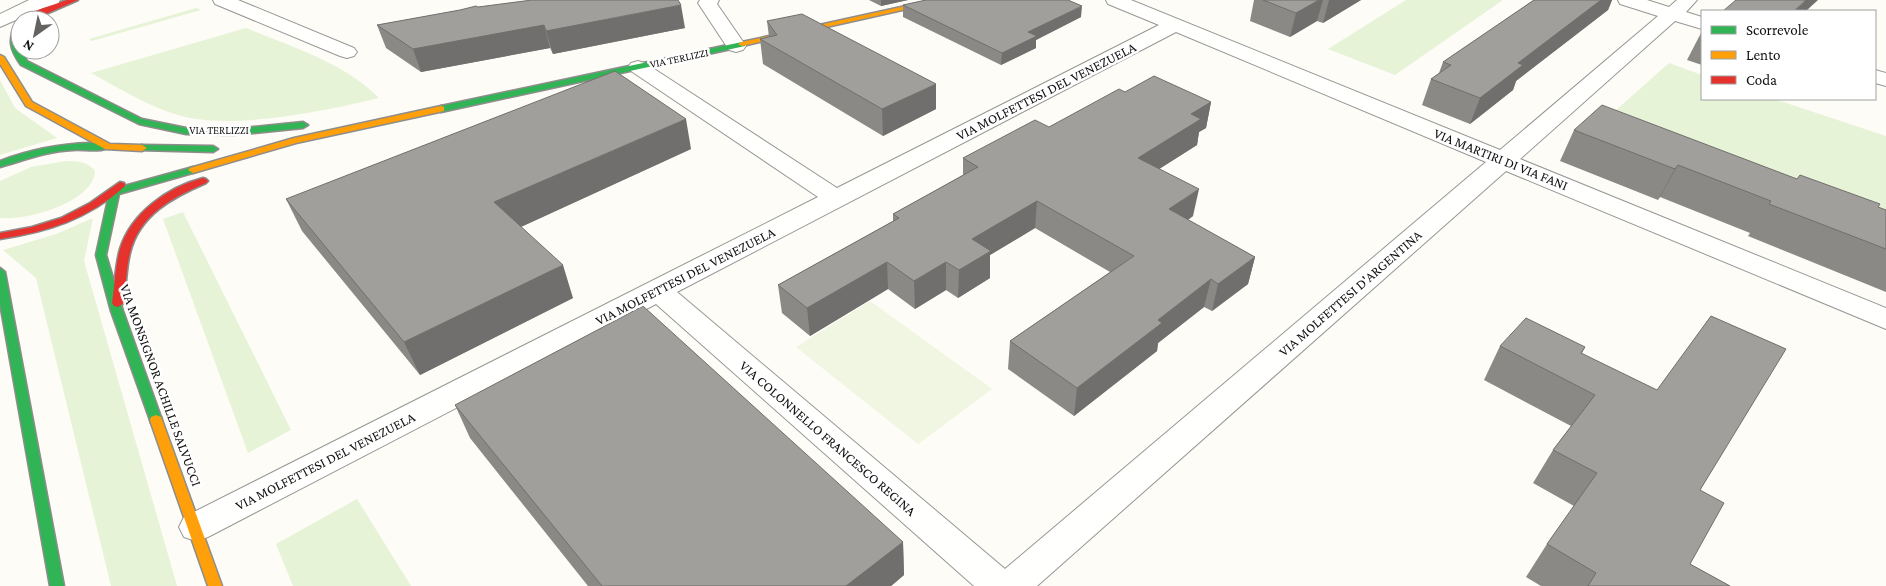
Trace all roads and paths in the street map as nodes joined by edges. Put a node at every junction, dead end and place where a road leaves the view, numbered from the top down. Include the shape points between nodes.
1 (50, 0) edge
2 (74, 0) edge
3 (222, 0) edge
4 (710, 0) edge
5 (943, 0) edge
6 (1115, 0) edge
7 (1627, 0) edge
8 (1680, 7) edge
9 (48, 10) edge
10 (0, 21) edge
11 (1701, 22) edge
12 (1175, 25) junction
13 (736, 46) junction
14 (347, 52) dead end
15 (0, 57) edge
16 (21, 60) edge
17 (638, 67) junction
18 (414, 115) junction
19 (294, 141) junction
20 (108, 147) junction
21 (323, 147) dead end
22 (128, 159) dead end
23 (1503, 160) junction
24 (0, 164) edge
25 (128, 174) dead end
26 (211, 178) dead end
27 (114, 192) junction
28 (836, 199) junction
29 (0, 236) edge
30 (0, 272) edge
31 (657, 290) junction
32 (117, 311) junction
33 (1886, 319) edge
34 (196, 527) junction
35 (57, 586) edge
36 (215, 586) edge
37 (999, 586) edge
38 (1012, 586) edge

1 - 10 street
2 - 9 main road
3 - 14 street
4 - 13 street via 707,2
5 - 13 main road, VIA TERLIZZI
6 - 12 street, VIA MARTIRI DI VIA FANI
7 - 8 street
8 - 11 street
8 - 23 street, VIA MOLFETTESI D'ARGENTINA
12 - 23 street, VIA MARTIRI DI VIA FANI
12 - 28 street, VIA MOLFETTESI DEL VENEZUELA
13 - 17 main road, VIA TERLIZZI
15 - 20 main road via 29,104
16 - 18 main road, VIA TERLIZZI via 139,121 186,131 233,132
17 - 18 main road, VIA TERLIZZI
17 - 28 street
18 - 19 main road, VIA TERLIZZI
18 - 21 main road, VIA TERLIZZI
19 - 20 main road, VIA TERLIZZI via 225,148
19 - 27 main road, VIA TERLIZZI
20 - 22 main road
20 - 24 main road, VIA TERLIZZI via 60,147
23 - 33 street, VIA MARTIRI DI VIA FANI
23 - 38 street, VIA MOLFETTESI D'ARGENTINA
25 - 27 main road
26 - 32 main road via 175,193 149,210 133,232 128,240
27 - 29 main road via 89,209 56,224
27 - 32 main road, VIA MONSIGNOR ACHILLE SALVUCCI via 101,255
28 - 31 street, VIA MOLFETTESI DEL VENEZUELA
30 - 35 main road
31 - 34 street, VIA MOLFETTESI DEL VENEZUELA
31 - 37 street, VIA COLONNELLO FRANCESCO REGINA
32 - 34 main road, VIA MONSIGNOR ACHILLE SALVUCCI
34 - 36 main road, VIA MONSIGNOR ACHILLE SALVUCCI

